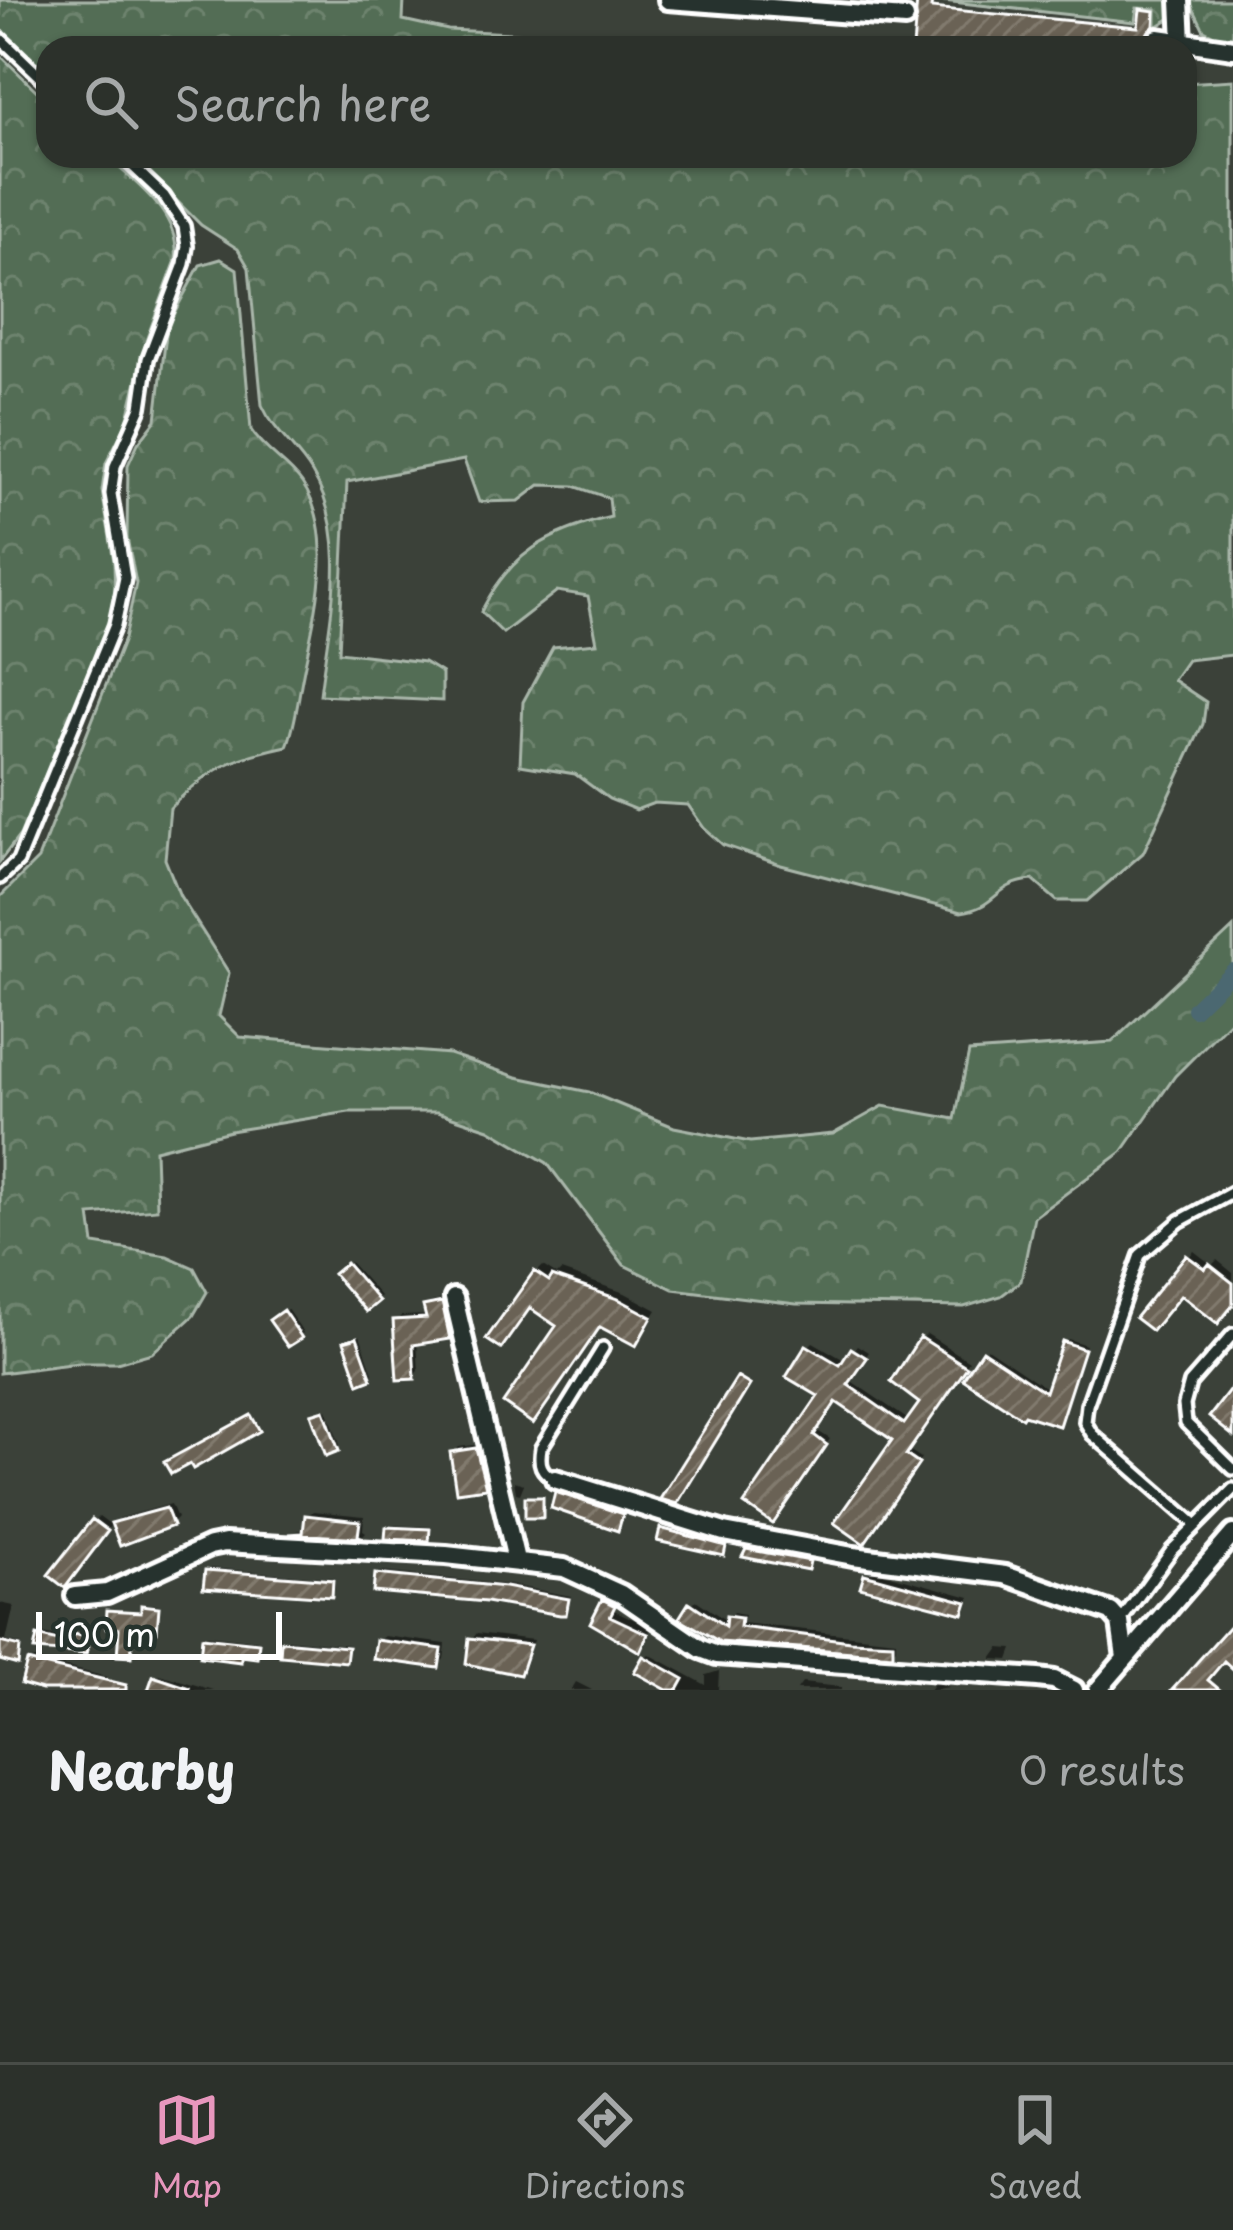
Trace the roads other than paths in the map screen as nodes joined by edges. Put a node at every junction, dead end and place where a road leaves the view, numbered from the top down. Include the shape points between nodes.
1 (668, 0) edge
2 (1180, 0) edge
3 (808, 6) edge
4 (905, 18) dead end
5 (1182, 36) edge
6 (0, 38) edge
7 (1197, 45) edge
8 (1233, 49) edge
9 (36, 72) edge
10 (135, 168) edge
11 (0, 878) edge
12 (1233, 1192) edge
13 (454, 1298) dead end
14 (1233, 1334) edge
15 (604, 1348) dead end
16 (1233, 1469) edge
17 (555, 1479) joint
18 (1233, 1489) edge
19 (1195, 1524) junction
20 (1233, 1534) edge
21 (516, 1560) junction
22 (75, 1596) dead end
23 (1120, 1622) junction
24 (1125, 1658) junction
25 (1074, 1690) edge
26 (1098, 1690) edge

1 - 3 street
2 - 5 street
3 - 4 street
6 - 9 lane
7 - 8 street
10 - 11 lane via 164,196 187,246 148,359 142,407 115,466 111,494 125,578 115,625 18,861
12 - 19 lane via 1180,1221 1141,1255 1085,1422
13 - 21 street
14 - 16 lane via 1190,1383 1184,1405 1186,1423
15 - 17 lane via 541,1448 538,1461
17 - 23 street via 724,1532 1005,1575 1101,1606
18 - 19 lane
19 - 23 lane
20 - 24 street
21 - 22 street via 225,1543 107,1593
21 - 25 street via 589,1576 718,1655 1038,1678
23 - 24 street
24 - 26 street

